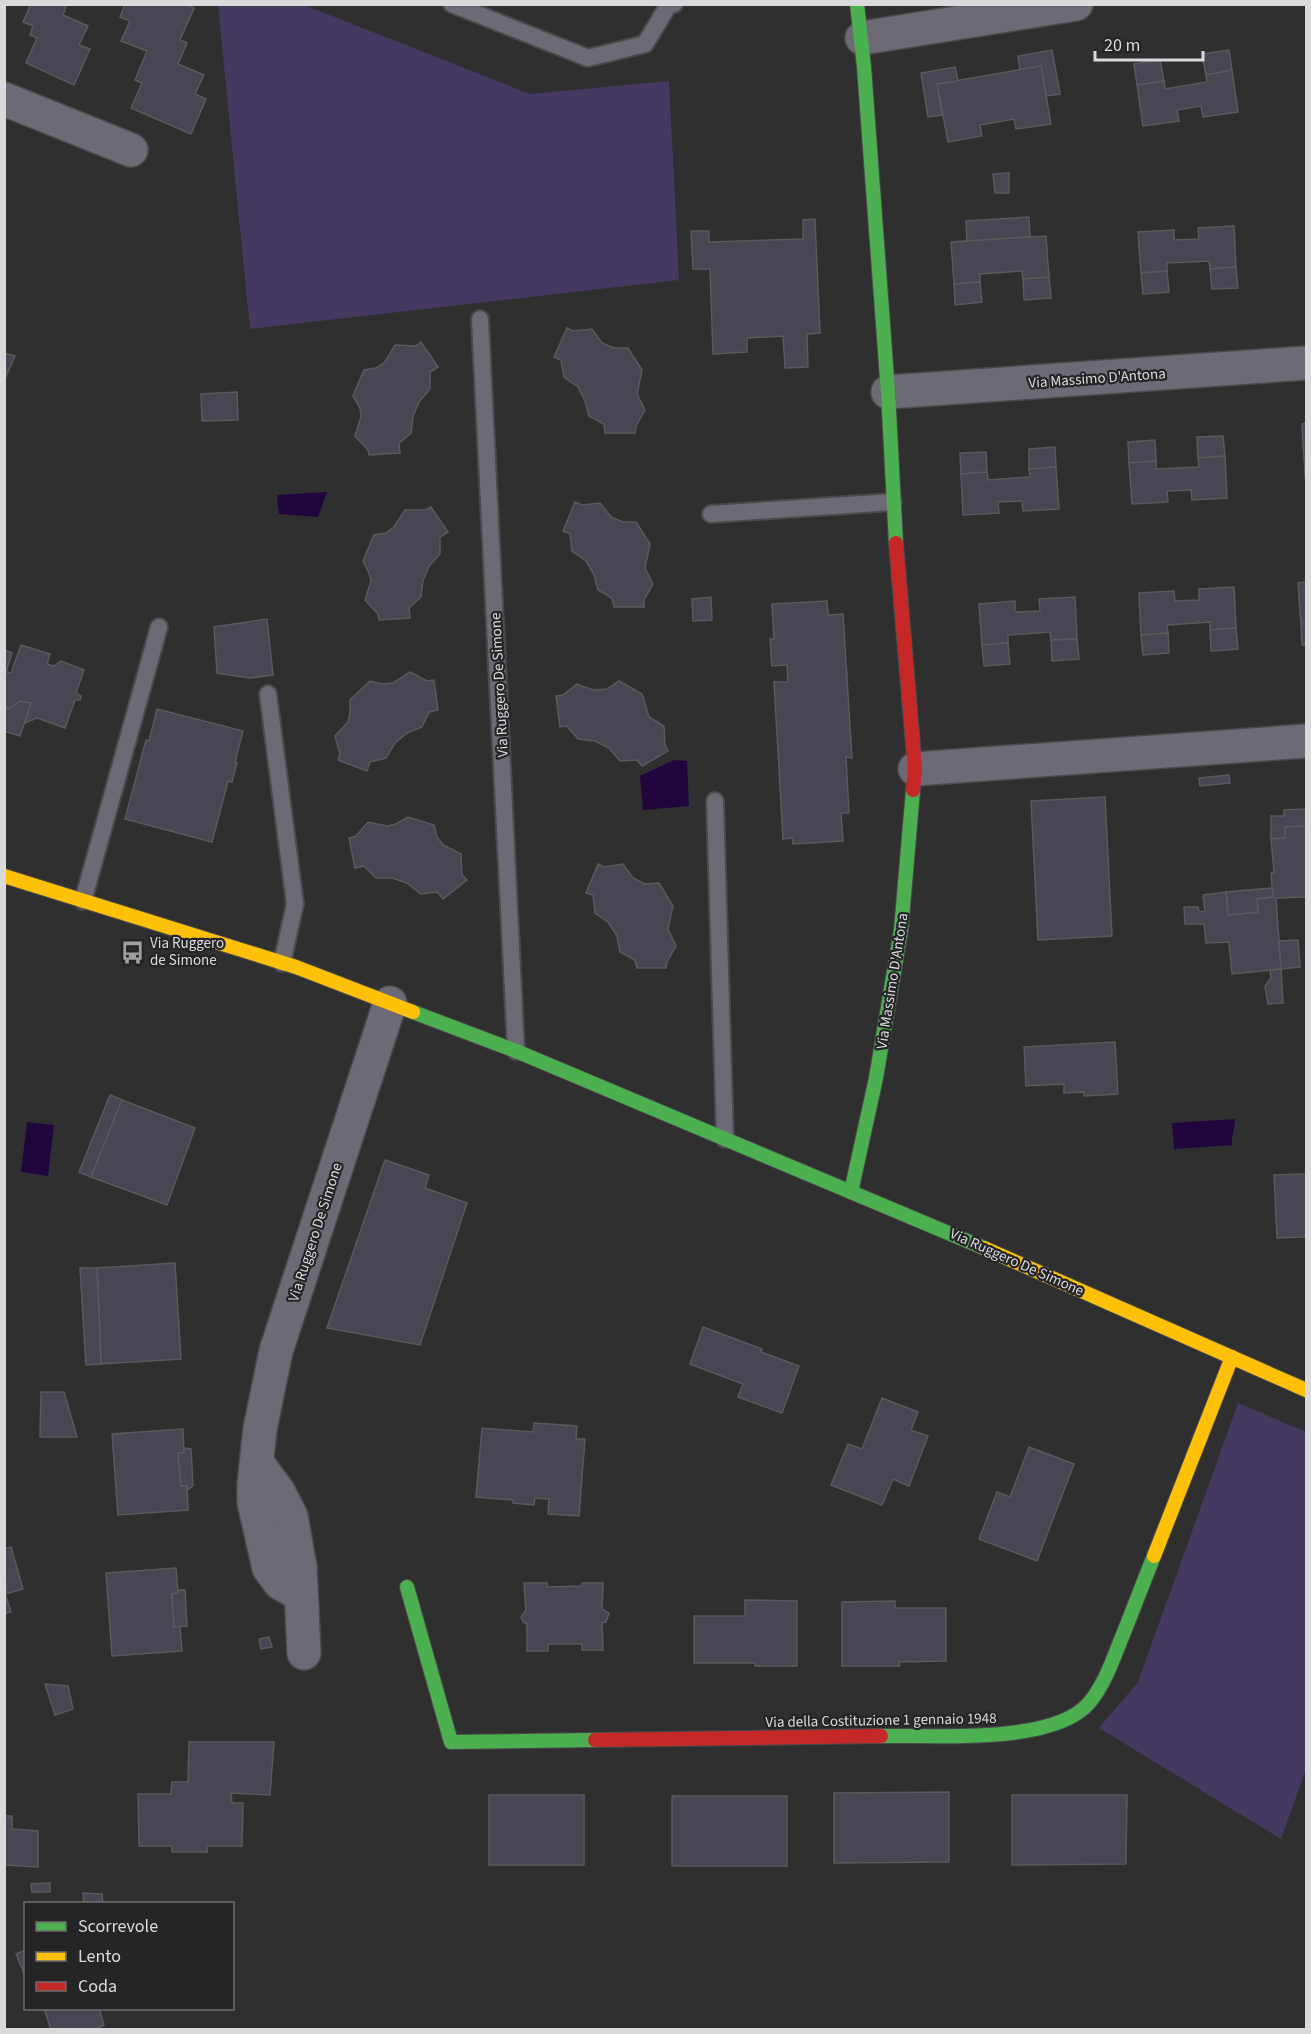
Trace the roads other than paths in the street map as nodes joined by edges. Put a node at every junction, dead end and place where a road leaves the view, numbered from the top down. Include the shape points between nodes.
1 (452, 4) edge
2 (857, 4) edge
3 (1076, 4) edge
4 (670, 5) edge
5 (862, 38) junction
6 (4, 99) edge
7 (131, 150) dead end
8 (480, 319) dead end
9 (1306, 363) edge
10 (888, 392) junction
11 (893, 502) junction
12 (711, 514) dead end
13 (159, 627) dead end
14 (268, 694) dead end
15 (1306, 741) edge
16 (915, 769) junction
17 (716, 801) dead end
18 (4, 876) edge
19 (83, 901) junction
20 (282, 963) junction
21 (390, 1003) junction
22 (516, 1051) junction
23 (725, 1138) junction
24 (851, 1192) junction
25 (1232, 1357) junction
26 (1306, 1389) edge
27 (407, 1587) dead end
28 (304, 1653) dead end

1 - 4 lane via 588,58 645,44
2 - 5 street, Via Massimo D'Antona
3 - 5 street
5 - 10 street, Via Massimo D'Antona
6 - 7 street
8 - 22 lane, Via Ruggero De Simone
9 - 10 street, Via Massimo D'Antona
10 - 11 street, Via Massimo D'Antona
11 - 12 lane
11 - 16 street, Via Massimo D'Antona
13 - 19 lane
14 - 20 lane via 295,904
15 - 16 street
16 - 24 street, Via Massimo D'Antona via 901,930 876,1078
17 - 23 lane
18 - 19 street, Via Ruggero De Simone
19 - 20 street, Via Ruggero De Simone
20 - 21 street, Via Ruggero De Simone
21 - 22 street, Via Ruggero De Simone
21 - 28 street, Via Ruggero De Simone via 276,1351 260,1429 258,1464 291,1516 300,1567
22 - 23 street, Via Ruggero De Simone
23 - 24 street, Via Ruggero De Simone
24 - 25 street, Via Ruggero De Simone
25 - 26 street, Via Ruggero De Simone
25 - 27 street, Via della Costituzione 1 gennaio 1948 via 1098,1690 1081,1712 1059,1723 1011,1734 451,1742

